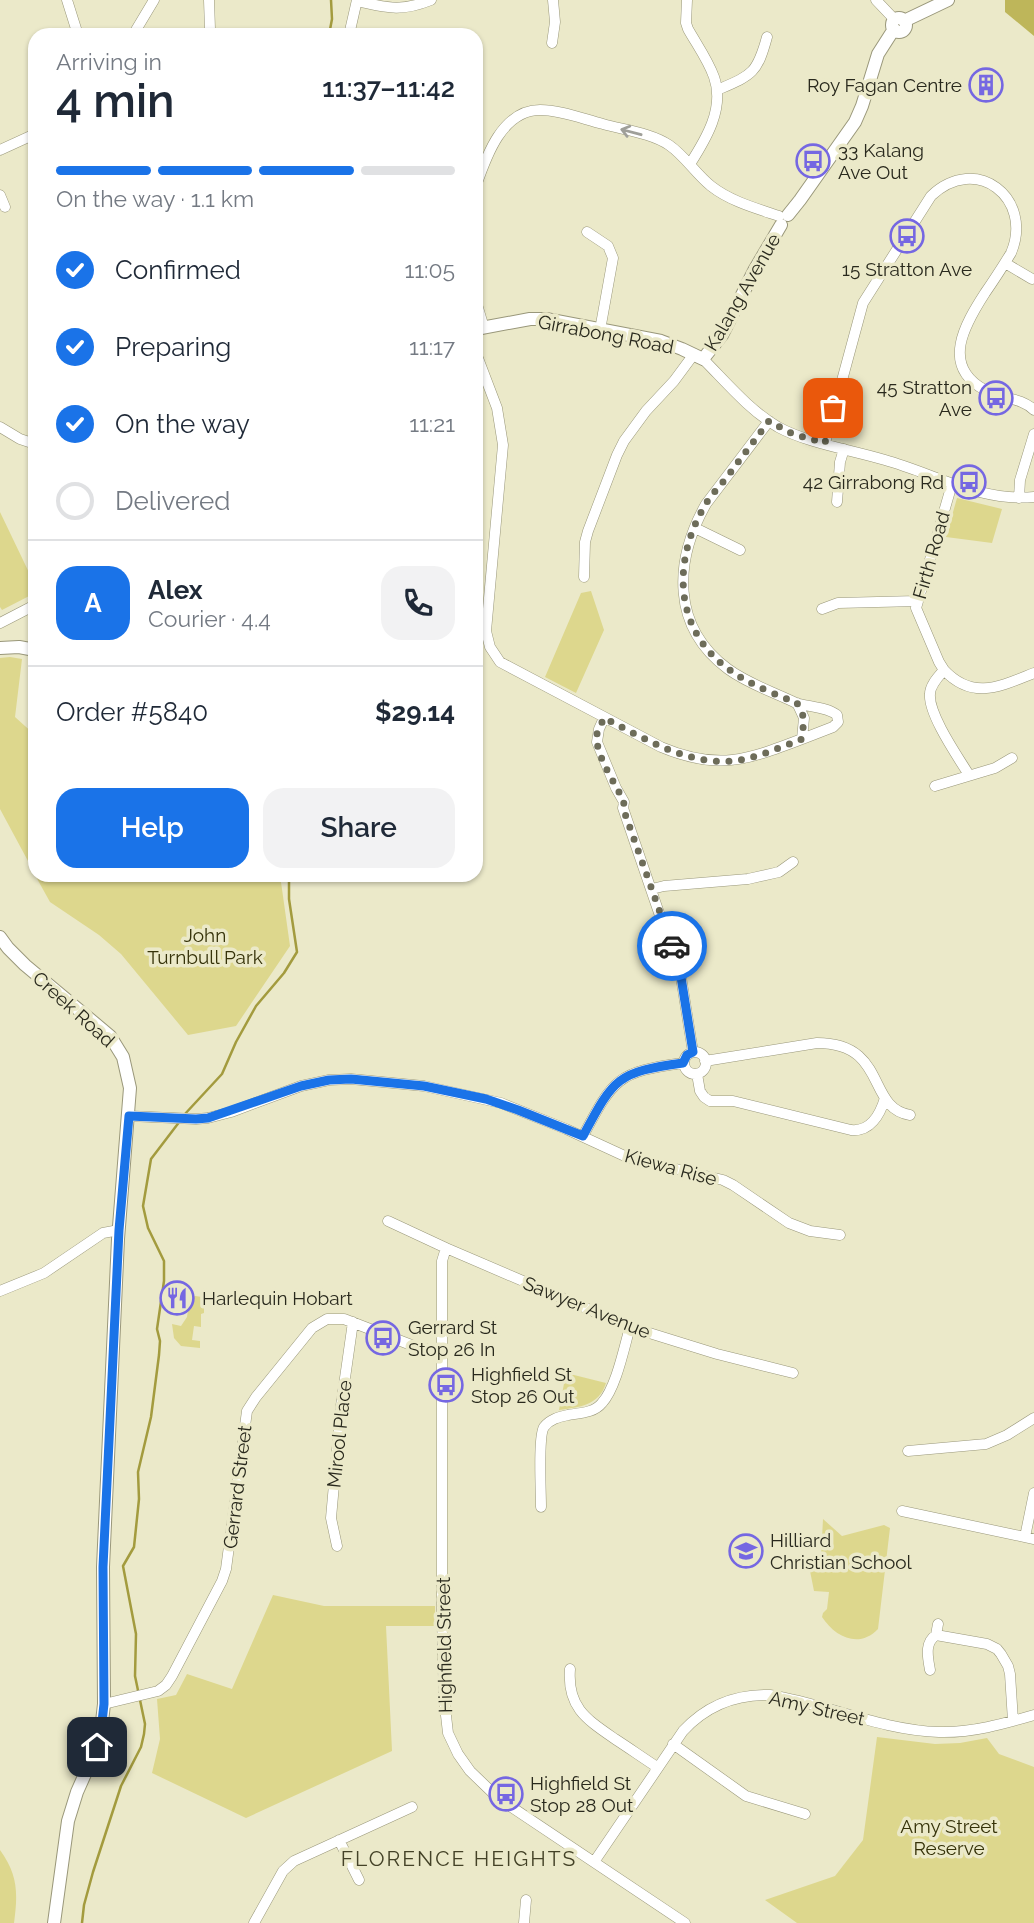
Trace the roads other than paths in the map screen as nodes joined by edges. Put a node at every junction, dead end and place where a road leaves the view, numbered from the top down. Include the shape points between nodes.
1 (67, 0) edge
2 (154, 0) edge
3 (209, 0) edge
4 (431, 0) edge
5 (553, 0) edge
6 (687, 0) edge
7 (876, 0) edge
8 (948, 0) edge
9 (357, 1) edge
10 (898, 23) junction
11 (76, 28) edge
12 (137, 28) edge
13 (210, 28) edge
14 (351, 28) edge
15 (767, 37) dead end
16 (552, 43) dead end
17 (717, 90) junction
18 (28, 137) edge
19 (0, 150) edge
20 (690, 164) junction
21 (483, 168) edge
22 (0, 195) edge
23 (5, 207) dead end
24 (782, 219) junction
25 (587, 232) dead end
26 (1004, 263) junction
27 (1032, 279) dead end
28 (483, 328) edge
29 (600, 330) junction
30 (698, 357) junction
31 (483, 371) edge
32 (1034, 410) edge
33 (769, 421) junction
34 (0, 427) edge
35 (1034, 434) edge
36 (28, 442) edge
37 (825, 443) junction
38 (844, 449) junction
39 (952, 484) junction
40 (1034, 497) edge
41 (1019, 498) junction
42 (837, 502) dead end
43 (695, 528) junction
44 (740, 550) dead end
45 (584, 577) dead end
46 (917, 601) junction
47 (28, 609) edge
48 (822, 609) dead end
49 (0, 624) edge
50 (0, 648) edge
51 (28, 649) edge
52 (944, 670) junction
53 (1034, 673) edge
54 (797, 703) junction
55 (604, 718) junction
56 (802, 739) junction
57 (1012, 758) dead end
58 (969, 775) junction
59 (935, 786) dead end
60 (793, 862) dead end
61 (652, 889) junction
62 (1, 941) edge
63 (693, 1052) junction
64 (705, 1060) junction
65 (683, 1063) junction
66 (697, 1074) junction
67 (885, 1098) junction
68 (909, 1115) dead end
69 (129, 1116) junction
70 (583, 1136) junction
71 (387, 1221) dead end
72 (119, 1230) junction
73 (840, 1236) dead end
74 (446, 1248) junction
75 (0, 1290) edge
76 (353, 1322) junction
77 (630, 1327) junction
78 (442, 1351) junction
79 (793, 1373) dead end
80 (1034, 1418) edge
81 (908, 1451) dead end
82 (1034, 1493) edge
83 (541, 1507) dead end
84 (902, 1511) dead end
85 (1029, 1538) edge
86 (337, 1546) dead end
87 (570, 1669) dead end
88 (930, 1670) dead end
89 (104, 1704) junction
90 (1034, 1715) edge
91 (1013, 1721) junction
92 (673, 1744) junction
93 (657, 1767) junction
94 (412, 1807) dead end
95 (805, 1814) dead end
96 (339, 1840) junction
97 (594, 1862) junction
98 (359, 1880) dead end
99 (526, 1900) dead end
100 (54, 1923) edge
101 (254, 1923) edge
102 (524, 1923) edge
103 (685, 1923) edge

1 - 11 street
2 - 12 street
3 - 13 street
4 - 9 street via 394,9
5 - 16 street
6 - 17 street via 688,29
7 - 10 street
8 - 10 street
9 - 14 street
10 - 24 street, Kalang Avenue via 878,54 855,122
15 - 17 street via 755,71
17 - 20 street via 712,123
18 - 19 street
20 -> 21 street via 660,140 536,110 516,118 502,131
20 - 24 street via 724,195
22 - 23 street
24 - 30 street, Kalang Avenue via 722,335
25 - 29 street via 608,246 613,258
26 - 27 street
26 - 32 street via 966,324 961,362 976,385 1027,403
26 - 37 street via 1016,243 1018,225 1004,193 971,178 945,184 931,196 863,303
28 - 29 street, Girrabong Road via 538,318
29 - 30 street, Girrabong Road via 661,341
30 - 33 street, Girrabong Road
30 - 45 street, Kalang Avenue via 634,427 617,455 587,531
31 - 55 street via 497,408 503,445 486,639 506,667
33 - 37 street, Girrabong Road
33 - 43 street via 706,504
34 - 36 street
35 - 41 street
37 - 38 street, Girrabong Road
38 - 39 street, Girrabong Road
38 - 42 street
39 - 41 street, Girrabong Road
39 - 46 street, Firth Road
40 - 41 street, Girrabong Road
43 - 44 street
43 - 54 street via 682,572 694,629 729,670
46 - 48 street via 838,603
46 - 52 street, Firth Road via 918,616
47 - 49 street
50 - 51 street
52 - 53 street via 962,684 980,689 996,688
52 - 58 street via 932,686 931,702
54 - 56 street via 804,718
54 - 56 street via 831,711 838,718 833,727
55 - 56 street via 673,752 716,761 744,759
55 - 61 street via 597,742 624,802
57 - 58 street
58 - 59 street
60 - 61 street via 779,872 748,879
61 - 63 street via 681,977
62 - 69 street, Creek Road via 117,1045 131,1088
63 - 64 street
63 - 65 street
64 - 66 street
64 - 67 street via 831,1043 856,1053 866,1063
65 - 66 street via 687,1071
65 - 70 street via 642,1070 622,1079 607,1094
66 - 67 street via 700,1091 710,1101 733,1101 850,1130 871,1124
67 - 68 street via 892,1109
69 - 70 street, Kiewa Rise via 208,1118 301,1086 351,1079 424,1086 486,1099
69 - 72 street, Creek Road
70 - 73 street, Kiewa Rise via 618,1154 723,1180 789,1223
71 - 74 street, Sawyer Avenue
72 - 75 street via 103,1233 44,1273
72 - 89 street, Creek Road via 103,1567
74 - 77 street, Sawyer Avenue
74 - 78 street, Highfield Street
76 - 78 street, Gerrard Street via 419,1348
76 - 86 street, Mirool Place via 331,1518
76 - 89 street, Gerrard Street via 332,1318 317,1324 250,1405 226,1569 172,1676 153,1693
77 - 79 street, Sawyer Avenue
77 - 83 street via 605,1400 596,1409 555,1418 542,1432
78 - 97 street, Highfield Street via 442,1624 448,1733 464,1763 487,1789
80 - 81 street via 986,1444
82 - 85 street
84 - 85 street
87 - 93 street via 571,1693 582,1714
88 - 91 street via 928,1646 937,1629 998,1649 1010,1674
89 - 100 street, Creek Road via 97,1747 68,1821
90 - 91 street, Amy Street
91 - 92 street, Amy Street via 955,1732 922,1731 759,1695 713,1707 691,1722
92 - 93 street, Amy Street
92 - 95 street via 746,1796
93 - 97 street, Amy Street
94 - 96 street
96 - 98 street
96 - 101 street via 289,1865
97 - 103 street, Highfield Street
99 - 102 street

